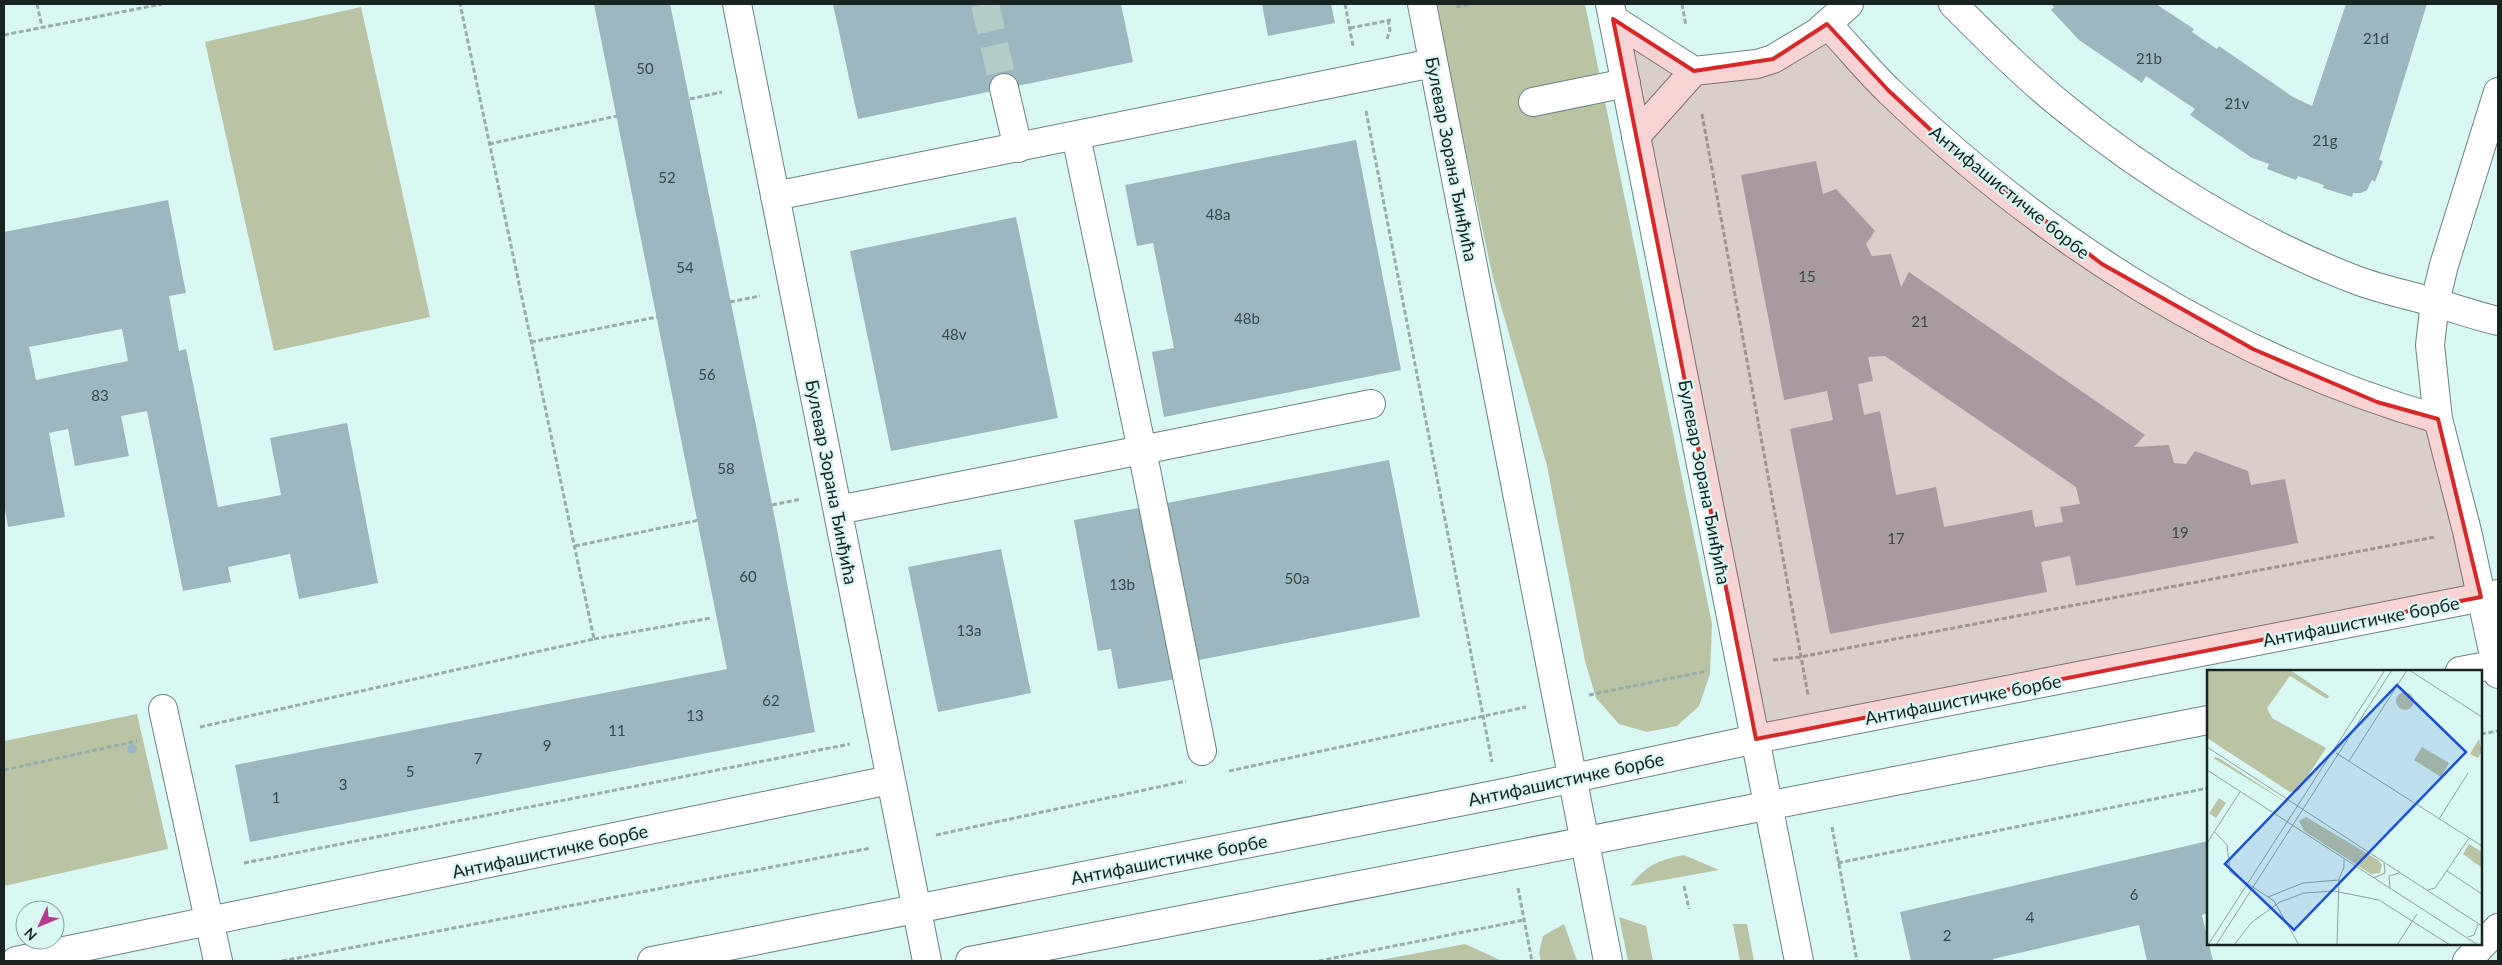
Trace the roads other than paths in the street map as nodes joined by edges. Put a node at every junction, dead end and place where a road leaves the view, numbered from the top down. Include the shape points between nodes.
1 (737, 4) edge
2 (1422, 4) edge
3 (1849, 4) edge
4 (1953, 4) edge
5 (1611, 12) edge
6 (1827, 24) junction
7 (1433, 63) junction
8 (1694, 71) junction
9 (1626, 83) junction
10 (1004, 88) tunnel mouth
11 (2498, 92) edge
12 (1533, 102) dead end
13 (1076, 136) junction
14 (1636, 136) junction
15 (1018, 148) junction
16 (776, 196) junction
17 (2435, 302) junction
18 (2498, 321) edge
19 (1371, 404) dead end
20 (2438, 419) junction
21 (1142, 450) junction
22 (838, 510) junction
23 (2490, 595) edge
24 (2498, 668) edge
25 (2473, 670) edge
26 (2207, 720) edge
27 (166, 722) road end
28 (1756, 740) junction
29 (1202, 750) dead end
30 (1574, 778) junction
31 (890, 780) junction
32 (1769, 806) junction
33 (1587, 842) junction
34 (916, 909) junction
35 (210, 922) junction
36 (2498, 928) edge
37 (16, 961) edge
38 (218, 961) edge
39 (652, 961) edge
40 (927, 961) edge
41 (970, 961) edge
42 (1608, 961) edge
43 (1799, 961) edge
44 (2467, 961) edge

1 - 16 street, Булевар Зорана Ђинђића
2 - 7 street, Булевар Зорана Ђинђића
3 - 6 street
4 - 17 street via 2060,105 2165,182 2237,223 2346,276 2396,294
5 - 8 street
5 - 9 street, Булевар Зорана Ђинђића
6 - 8 street via 1773,59 1757,64
6 - 20 street, Антифашистичке борбе via 1888,90 1950,148 2024,208 2102,264 2252,350 2377,402
7 - 13 street
7 - 30 street, Булевар Зорана Ђинђића
8 - 14 street
9 - 12 street
9 - 14 street, Булевар Зорана Ђинђића
10 - 15 street
11 - 17 street, Антифашистичке борбе
13 - 15 street
13 - 21 street
14 - 28 street, Булевар Зорана Ђинђића
15 - 16 street
16 - 22 street, Булевар Зорана Ђинђића
17 - 18 street
17 - 20 street, Антифашистичке борбе via 2430,345
19 - 21 street
20 - 23 street, Антифашистичке борбе via 2468,531
21 - 22 street
21 - 29 street
22 - 31 street, Булевар Зорана Ђинђића
23 - 24 street, Антифашистичке борбе
23 - 28 street, Антифашистичке борбе
24 - 25 street, Антифашистичке борбе
26 - 32 street
27 - 35 street
28 - 30 street, Антифашистичке борбе
28 - 32 street, Булевар Зорана Ђинђића
30 - 33 street, Булевар Зорана Ђинђића
30 - 34 street, Антифашистичке борбе
31 - 34 street, Булевар Зорана Ђинђића
31 - 35 street, Антифашистичке борбе
32 - 33 street
32 - 43 street, Булевар Зорана Ђинђића
33 - 41 street
33 - 42 street, Булевар Зорана Ђинђића
34 - 39 street, Антифашистичке борбе
34 - 40 street, Булевар Зорана Ђинђића
35 - 37 street, Антифашистичке борбе
35 - 38 street
36 - 44 street

